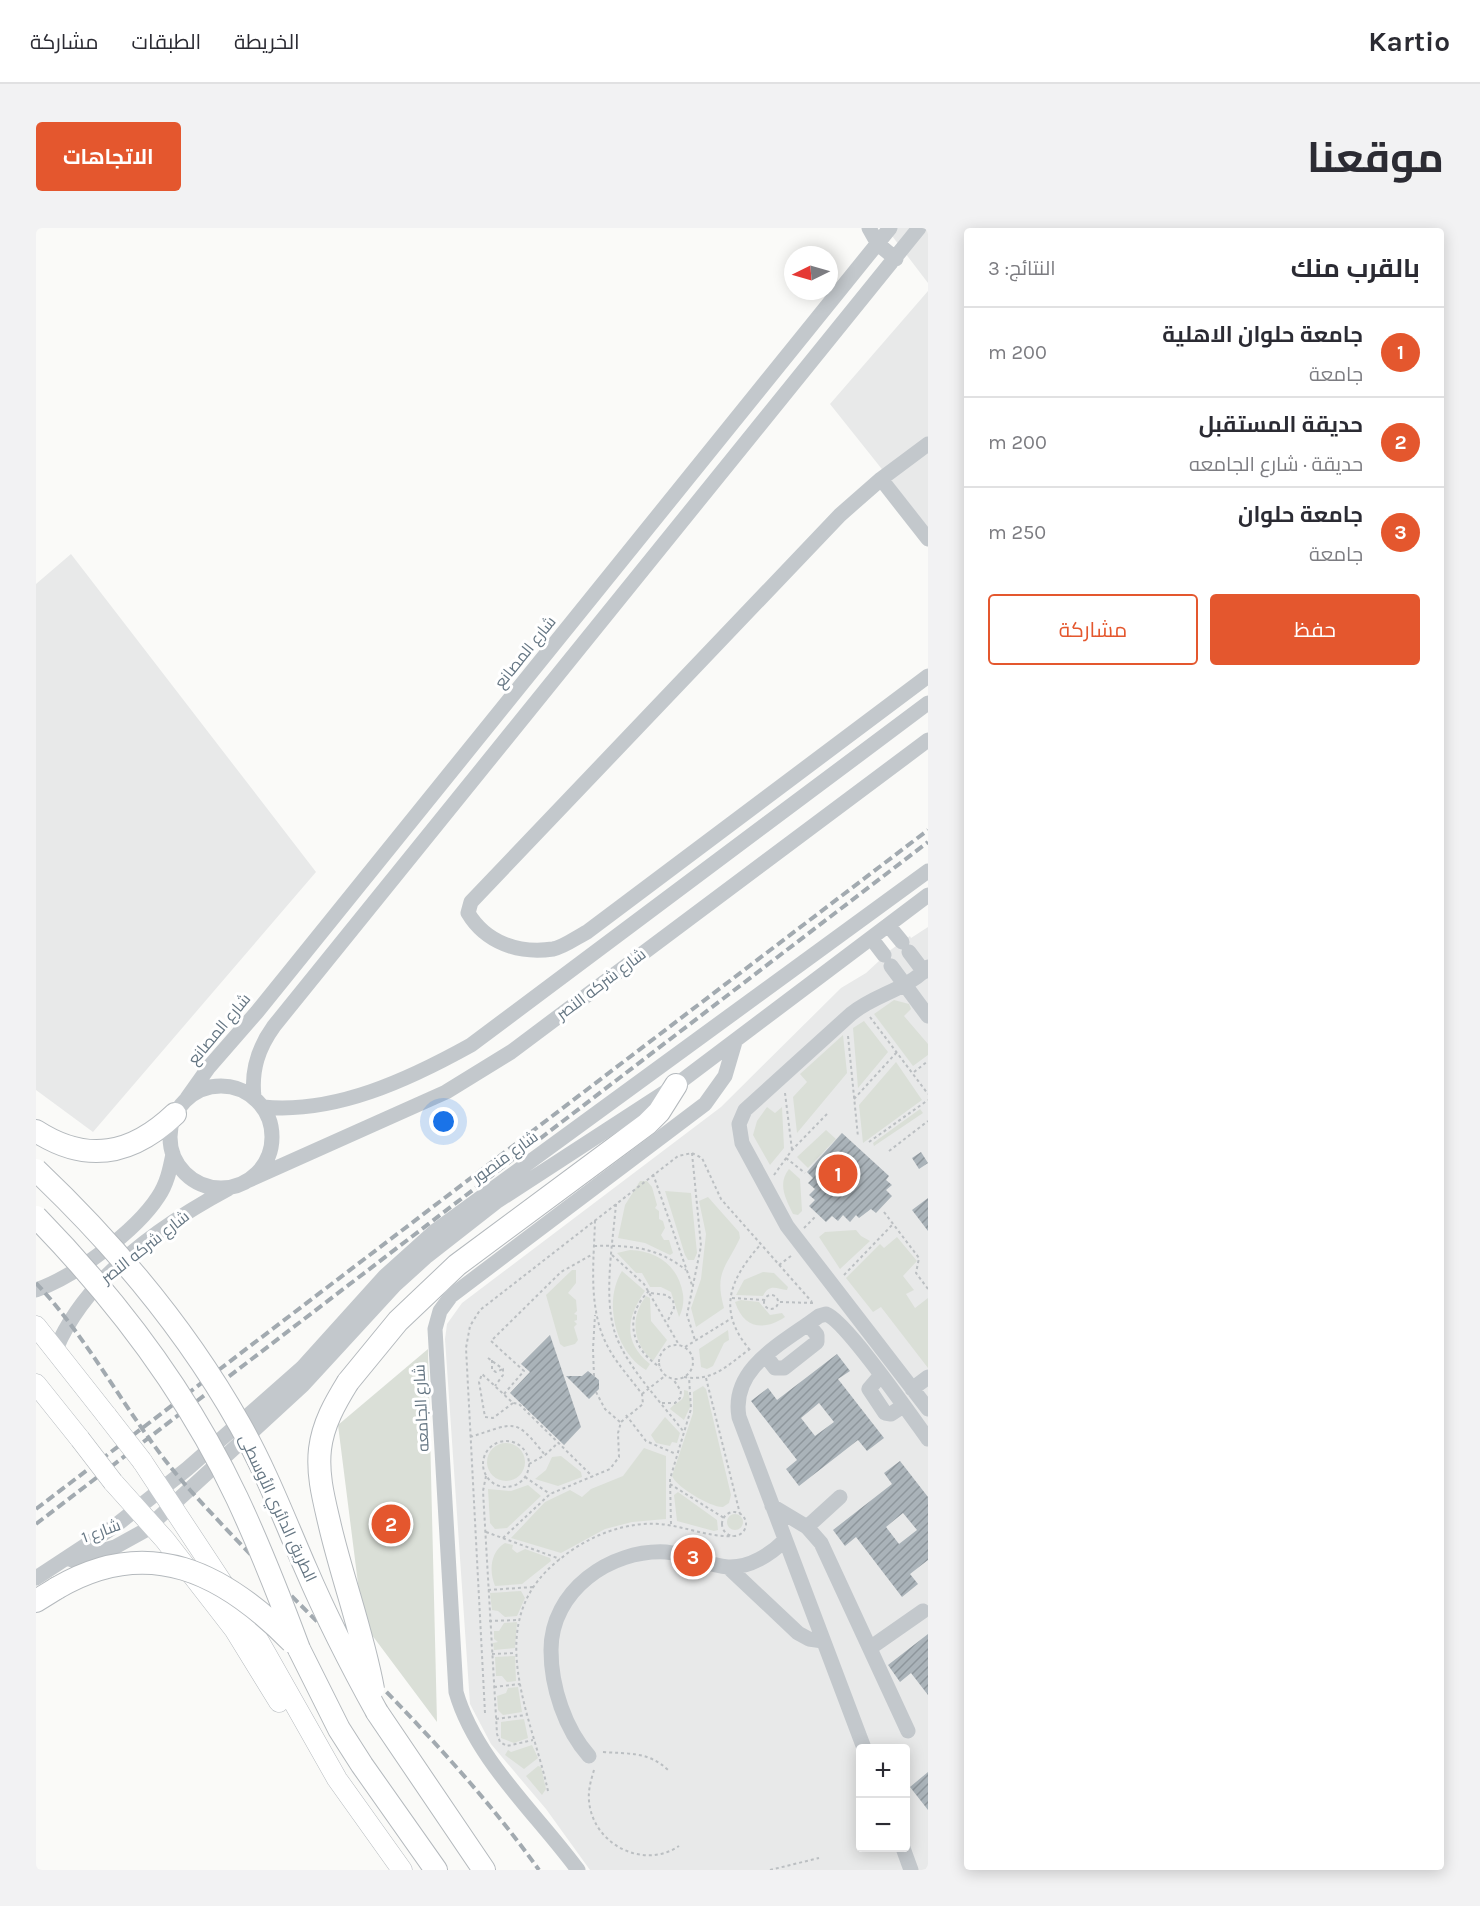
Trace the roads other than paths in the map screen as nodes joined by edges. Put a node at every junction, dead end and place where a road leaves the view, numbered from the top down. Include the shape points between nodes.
1 (869, 228) edge
2 (890, 228) edge
3 (919, 228) edge
4 (878, 244) junction
5 (896, 259) junction
6 (928, 444) edge
7 (881, 479) junction
8 (928, 539) edge
9 (928, 676) edge
10 (928, 703) edge
11 (928, 740) edge
12 (470, 750) junction
13 (485, 764) junction
14 (928, 871) edge
15 (928, 895) edge
16 (888, 925) junction
17 (870, 938) junction
18 (926, 969) edge
19 (905, 985) junction
20 (928, 1016) edge
21 (735, 1042) junction
22 (676, 1085) junction
23 (259, 1102) junction
24 (181, 1106) junction
25 (36, 1131) edge
26 (173, 1154) junction
27 (36, 1170) edge
28 (247, 1181) junction
29 (229, 1189) junction
30 (36, 1217) edge
31 (36, 1290) edge
32 (36, 1326) edge
33 (56, 1349) junction
34 (928, 1377) edge
35 (36, 1384) edge
36 (912, 1389) junction
37 (36, 1408) edge
38 (928, 1409) edge
39 (57, 1410) junction
40 (928, 1439) edge
41 (166, 1497) junction
42 (840, 1497) dead end
43 (772, 1506) junction
44 (136, 1510) junction
45 (151, 1525) junction
46 (807, 1527) junction
47 (785, 1540) junction
48 (61, 1563) junction
49 (728, 1567) junction
50 (36, 1578) edge
51 (36, 1601) edge
52 (923, 1611) dead end
53 (823, 1641) junction
54 (870, 1648) junction
55 (299, 1649) junction
56 (377, 1712) junction
57 (908, 1731) dead end
58 (862, 1744) edge
59 (594, 1761) road end
60 (904, 1852) edge
61 (386, 1870) edge
62 (402, 1870) edge
63 (436, 1870) edge
64 (484, 1870) edge
65 (578, 1870) edge
66 (911, 1870) edge

1 - 4 street
2 - 4 street, شارع المصانع
3 - 5 street
4 - 5 street
4 - 12 street, شارع المصانع
5 - 13 street
6 - 7 street
7 - 8 street
7 - 9 street via 821,535 504,867 471,902 468,913 487,937 520,950 555,948 587,932
10 - 23 street, شارع شركه النصر via 471,1045 338,1102 301,1109
11 - 28 street, شارع شركه النصر via 504,1056 446,1092
12 - 13 street
12 - 24 street, شارع المصانع via 208,1067
13 - 23 street via 265,1039 254,1068
14 - 41 street, شارع منصور via 435,1231 386,1276 302,1368 187,1469
15 - 16 street, شارع منصور
16 - 17 street, شارع منصور
16 - 18 street
17 - 19 street
17 - 21 street, شارع منصور
18 - 19 street
19 - 20 street
19 - 36 street via 861,1006 745,1110 739,1124 742,1143 787,1226
21 - 22 street, شارع منصور
21 - 65 street, شارع الجامعه via 725,1076 705,1104 451,1296 440,1311 435,1329 456,1692 483,1751
22 - 41 street, شارع منصور via 496,1202 427,1256 303,1385
22 - 56 highway, bridge via 647,1124 437,1282 398,1321 335,1402 320,1448 320,1473
23 - 24 street via 238,1088 220,1085 203,1089
23 - 28 street via 271,1124 270,1152 261,1169
24 - 25 highway via 144,1138 110,1150 71,1149
24 - 26 street via 170,1134
26 - 29 street via 183,1171 199,1183
26 - 31 street, شارع شركه النصر via 166,1183 149,1209 83,1264
27 - 56 highway, الطريق الدائري الأوسطى, bridge via 141,1284 212,1380 264,1472 328,1618
28 - 29 street
29 - 33 street, شارع شركه النصر via 183,1216 110,1272 75,1310
30 - 55 highway, الطريق الدائري الأوسطى, bridge via 115,1304 183,1400 236,1496
32 - 33 main road
33 - 41 main road, bridge
34 - 36 street
35 - 39 main road
36 - 38 street
37 - 39 main road
39 - 44 main road, bridge
40 - 43 street via 832,1317 818,1309 762,1353 740,1385 737,1406
41 - 44 street, شارع منصور
41 - 45 street, شارع منصور
41 - 62 main road via 247,1620 338,1779
42 - 46 street
43 - 46 street
43 - 47 street
44 - 45 main road
44 - 48 street, شارع 1
45 - 48 street, شارع 1 via 115,1547
45 - 61 main road via 234,1629 327,1785
46 - 54 street via 826,1551
47 - 49 street via 759,1559
47 - 53 street
48 - 50 street, شارع 1
49 - 53 street via 798,1633
49 - 59 street via 668,1552 629,1556 596,1571 563,1605 553,1632 552,1666 565,1717 575,1738
51 - 55 highway, bridge via 77,1576 110,1566 178,1567 209,1577 239,1594
52 - 54 street
53 - 58 street
54 - 57 street
55 - 63 highway, الطريق الدائري الأوسطى via 356,1756
56 - 64 highway, الطريق الدائري الأوسطى
60 - 66 street

